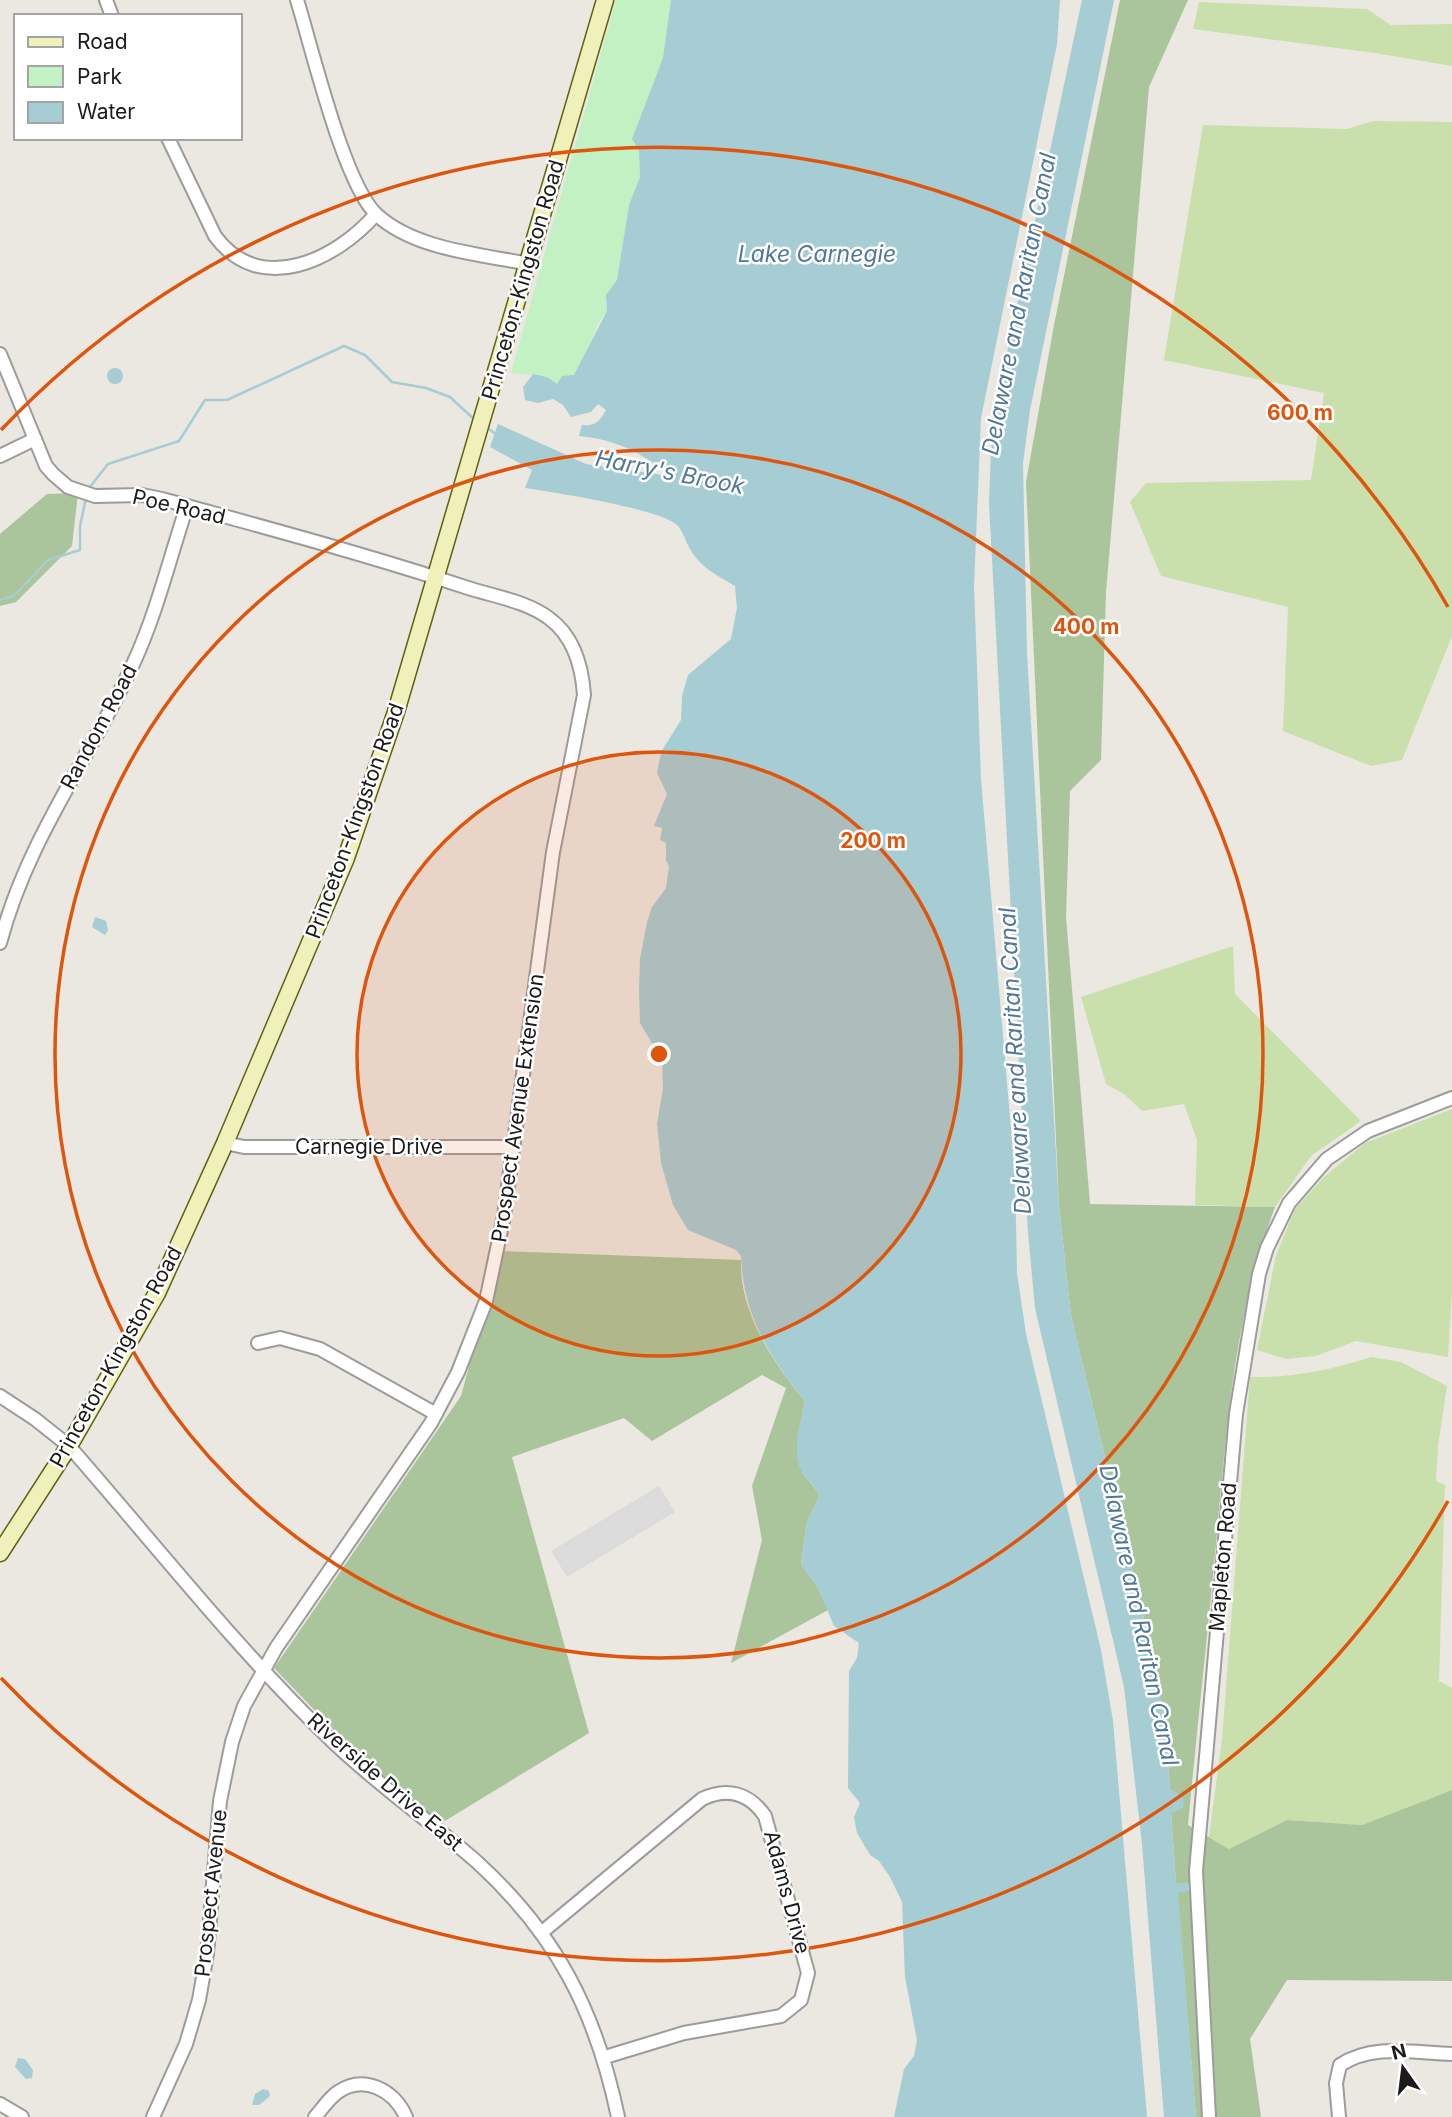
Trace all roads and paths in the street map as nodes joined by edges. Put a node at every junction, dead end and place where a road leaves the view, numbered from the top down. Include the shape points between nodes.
1 (298, 0) edge
2 (605, 0) edge
3 (169, 140) edge
4 (376, 214) junction
5 (529, 264) junction
6 (0, 354) edge
7 (34, 439) junction
8 (0, 456) edge
9 (187, 506) junction
10 (436, 578) junction
11 (0, 943) edge
12 (1452, 1098) edge
13 (225, 1143) junction
14 (514, 1147) junction
15 (258, 1343) dead end
16 (0, 1396) edge
17 (436, 1414) junction
18 (69, 1446) junction
19 (0, 1553) edge
20 (263, 1668) junction
21 (541, 1933) junction
22 (1452, 2054) edge
23 (605, 2057) junction
24 (0, 2104) edge
25 (22, 2117) edge
26 (153, 2117) edge
27 (315, 2117) edge
28 (406, 2117) edge
29 (618, 2117) edge
30 (1209, 2117) edge
31 (1339, 2117) edge

1 - 4 street via 348,163
2 - 5 main road, Princeton-Kingston Road
3 - 4 street via 215,236 244,262 273,269 305,262 350,241
4 - 5 street via 432,244
5 - 10 main road, Princeton-Kingston Road
6 - 7 street, Poe Road
7 - 8 street
7 - 9 street, Poe Road via 46,466 68,487 95,496 142,495
9 - 10 street, Poe Road
9 - 11 street, Random Road via 134,662 35,844
10 - 13 main road, Princeton-Kingston Road via 346,858
10 - 14 street, Prospect Avenue Extension via 546,616 567,637 583,678 584,695 553,852
12 - 30 street, Mapleton Road via 1368,1131 1327,1159 1289,1203 1259,1274 1236,1414 1196,1871
13 - 14 street, Carnegie Drive via 244,1147
13 - 18 main road, Princeton-Kingston Road via 157,1293
14 - 17 street, Prospect Avenue Extension via 486,1301
15 - 17 street via 280,1338 320,1349
16 - 18 street, Riverside Drive East
17 - 20 street, Prospect Avenue Extension
18 - 19 main road, Princeton-Kingston Road
18 - 20 street, Riverside Drive East
20 - 21 street, Riverside Drive East via 331,1740 477,1862
20 - 26 street, Prospect Avenue via 244,1706 225,1771 197,2010
21 - 23 street, Riverside Drive East via 580,1997
21 - 23 street, Adams Drive via 702,1799 722,1793 741,1795 765,1815 808,1973 801,2000 781,2016 684,2033
22 - 31 street via 1373,2050 1354,2056 1340,2065 1336,2083
23 - 29 street, Riverside Drive East
24 - 25 street
27 - 28 street via 339,2091 358,2085 388,2092

